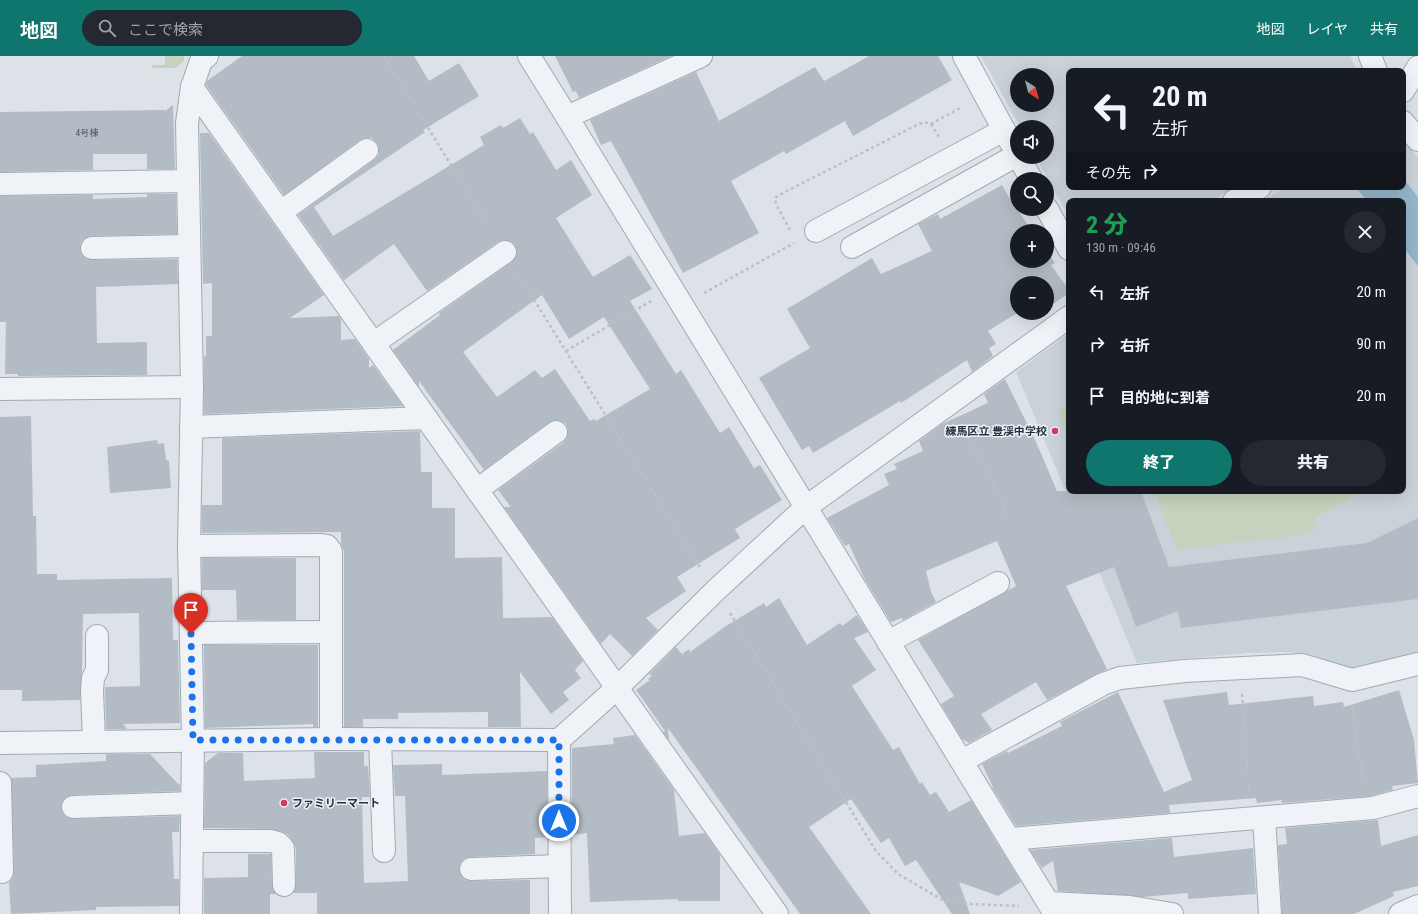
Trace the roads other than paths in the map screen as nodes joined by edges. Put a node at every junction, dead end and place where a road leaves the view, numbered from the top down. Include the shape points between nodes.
1 (529, 56) edge
2 (964, 56) edge
3 (1370, 56) edge
4 (201, 58) edge
5 (692, 58) edge
6 (1418, 67) edge
7 (1375, 68) edge
8 (192, 87) junction
9 (1406, 87) edge
10 (567, 117) junction
11 (1406, 126) edge
12 (1004, 130) junction
13 (1418, 140) edge
14 (1010, 141) edge
15 (367, 150) dead end
16 (1010, 159) edge
17 (188, 181) junction
18 (0, 184) edge
19 (1254, 190) edge
20 (1240, 198) edge
21 (281, 212) junction
22 (1051, 216) edge
23 (816, 231) dead end
24 (1066, 244) edge
25 (189, 246) junction
26 (852, 247) dead end
27 (92, 248) dead end
28 (505, 252) road end
29 (1066, 319) edge
30 (374, 343) junction
31 (192, 387) junction
32 (0, 389) edge
33 (426, 418) junction
34 (191, 427) junction
35 (556, 432) dead end
36 (477, 490) junction
37 (805, 508) junction
38 (189, 546) junction
39 (998, 583) dead end
40 (331, 632) junction
41 (191, 634) junction
42 (97, 636) dead end
43 (888, 642) junction
44 (1418, 664) edge
45 (617, 688) junction
46 (331, 739) junction
47 (380, 739) junction
48 (193, 740) junction
49 (559, 740) junction
50 (94, 741) junction
51 (0, 743) edge
52 (962, 761) junction
53 (0, 783) edge
54 (1418, 796) edge
55 (192, 803) junction
56 (73, 807) dead end
57 (1257, 818) junction
58 (1010, 839) junction
59 (192, 841) junction
60 (384, 851) dead end
61 (560, 866) junction
62 (471, 869) dead end
63 (2, 872) dead end
64 (284, 885) dead end
65 (1418, 906) edge
66 (1052, 909) edge
67 (191, 914) edge
68 (560, 914) edge
69 (777, 914) edge
70 (1172, 914) edge
71 (1270, 914) edge
72 (1400, 914) edge

1 - 10 street
2 - 12 street
3 - 7 street
4 - 8 street
5 - 10 street
6 - 9 street
8 - 17 street via 187,123
8 - 21 street
10 - 37 street
11 - 13 street
12 - 14 street
12 - 23 street
15 - 21 street
16 - 26 street
17 - 18 street
17 - 25 street
19 - 20 street
21 - 30 street
22 - 24 street
25 - 27 street
25 - 31 street
28 - 30 street
29 - 37 street
30 - 33 street
31 - 32 street
31 - 34 street
33 - 34 street
33 - 36 street
34 - 38 street
35 - 36 street
36 - 45 street
37 - 43 street
37 - 45 street via 715,591
38 - 40 street via 327,546 331,551
38 - 41 street
39 - 43 street
40 - 41 street
40 - 46 street
41 - 48 street
42 - 50 street via 97,670 93,678 92,691
43 - 52 street
44 - 52 street via 1352,680 1302,665 1185,671 1112,681
45 - 49 street
45 - 69 street
46 - 47 street
46 - 48 street
47 - 49 street
47 - 60 street
48 - 50 street
48 - 55 street
49 - 61 street
50 - 51 street
52 - 58 street
53 - 63 street
54 - 57 street via 1366,808
55 - 56 street
55 - 59 street
57 - 58 street
57 - 71 street
58 - 66 street
59 - 64 street via 278,843 283,848
59 - 67 street
61 - 62 street
61 - 68 street
65 - 72 street
66 - 70 street via 1130,907

